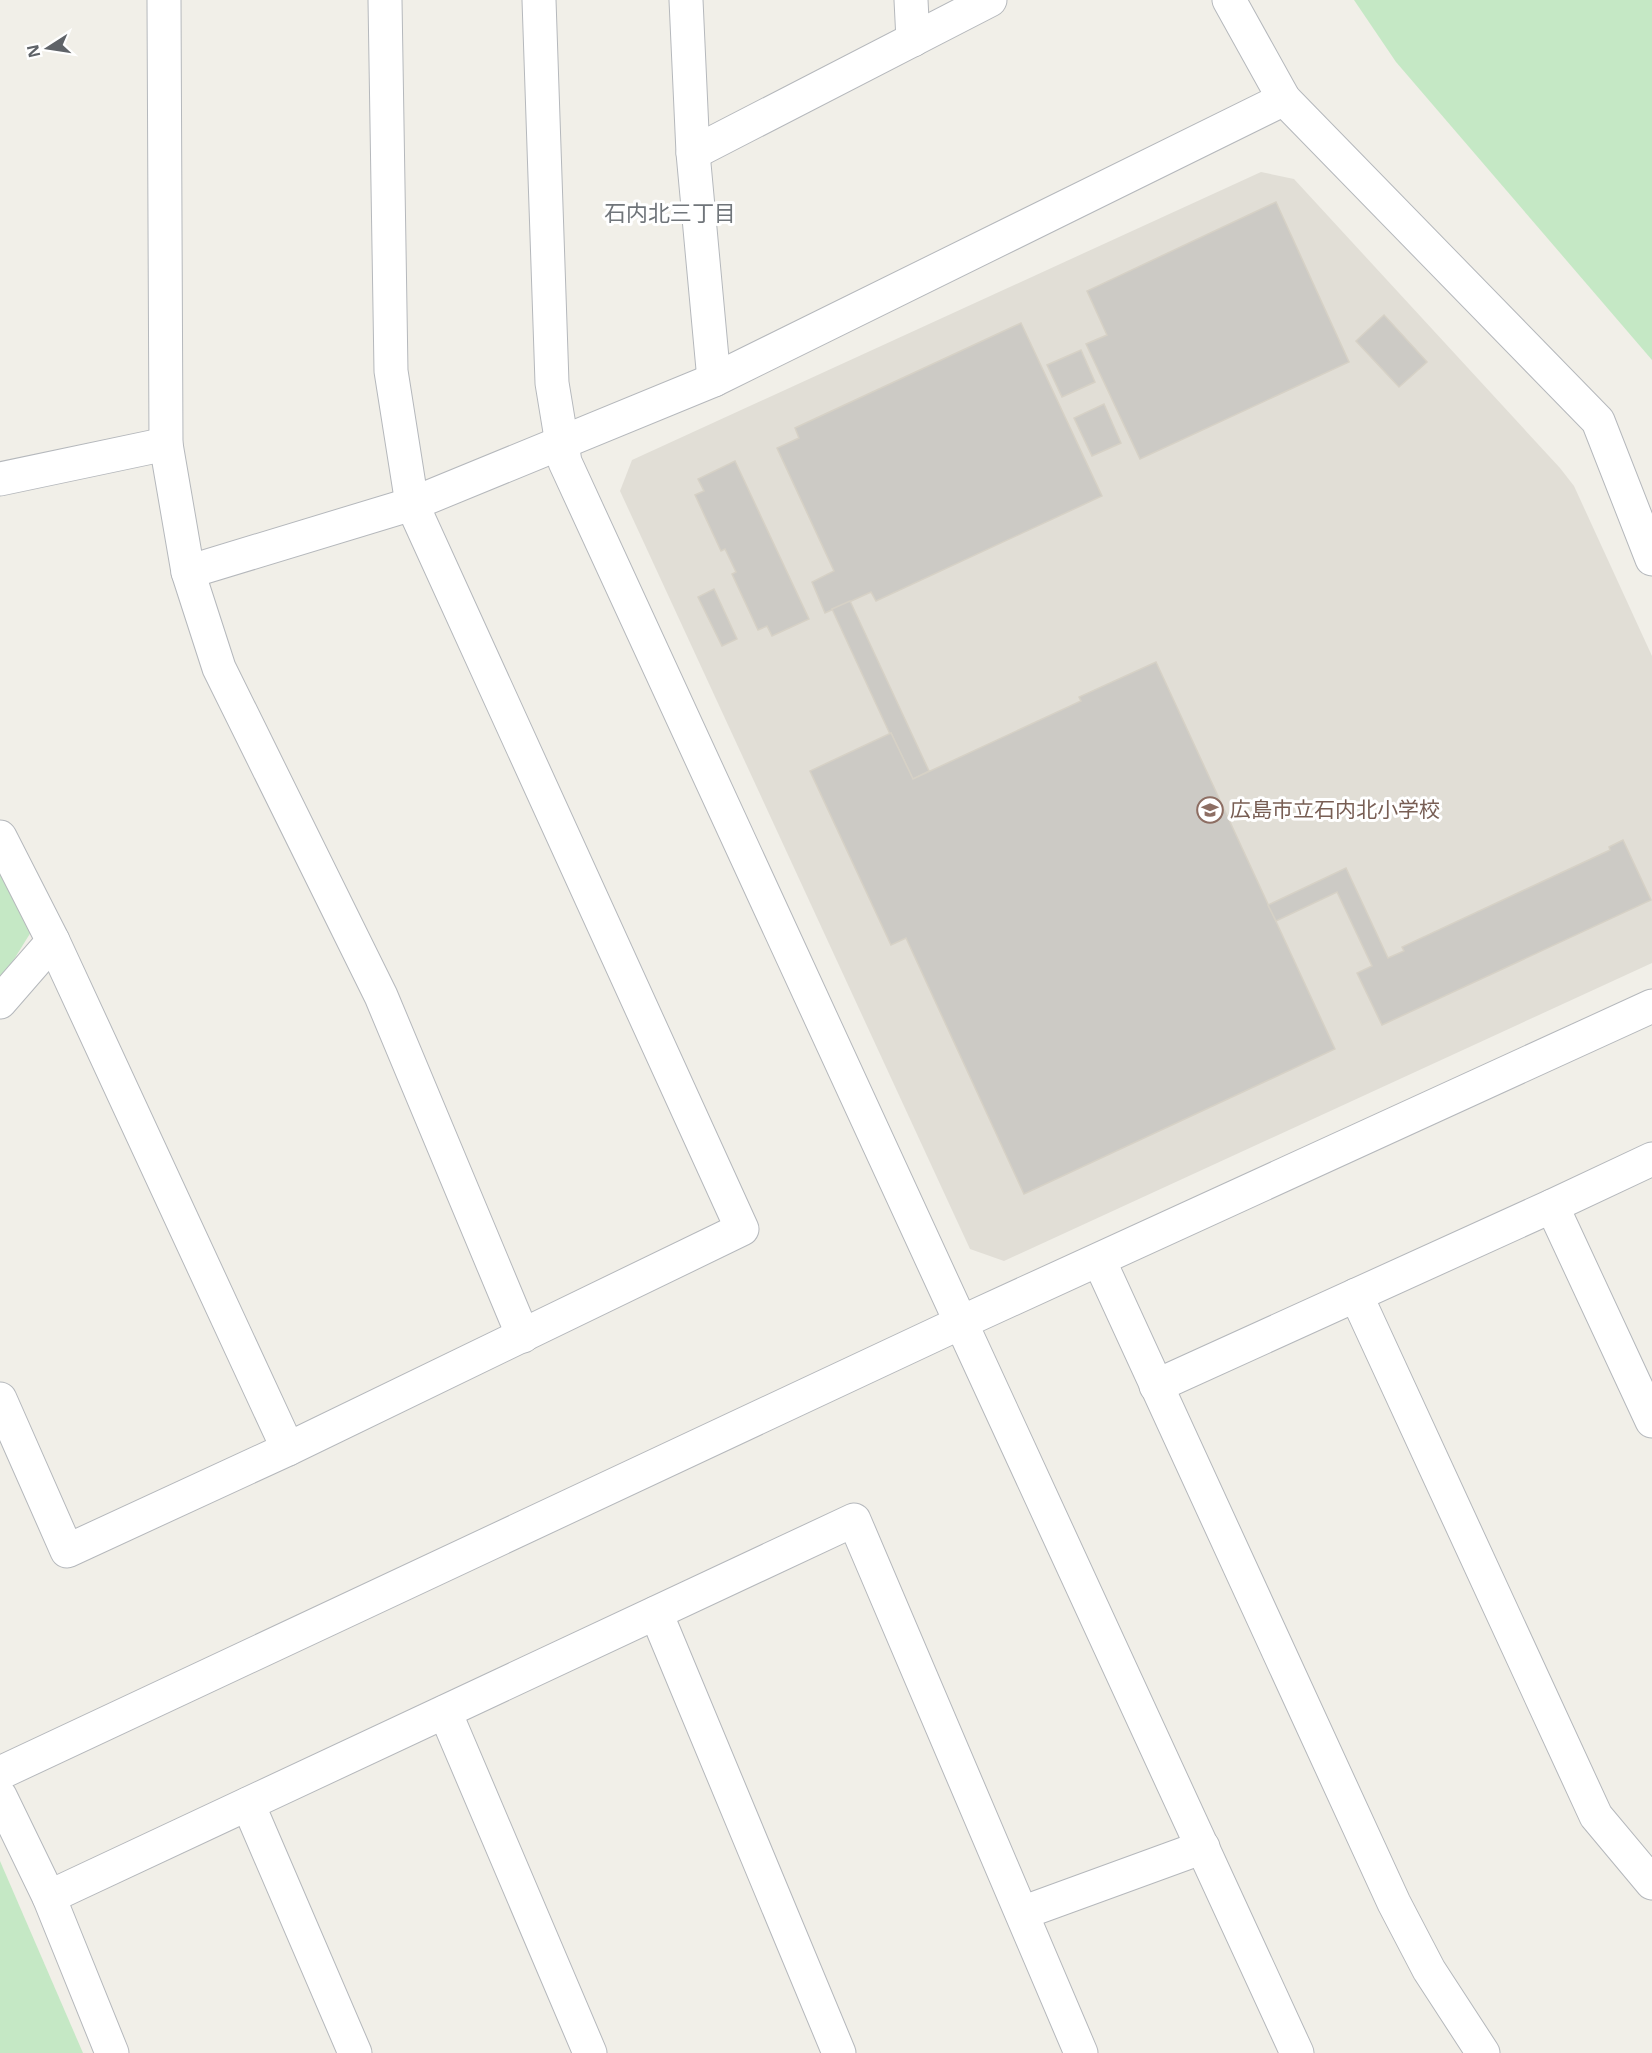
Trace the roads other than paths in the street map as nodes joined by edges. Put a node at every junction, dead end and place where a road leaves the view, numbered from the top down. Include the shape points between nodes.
1 (164, 0) edge
2 (386, 0) edge
3 (539, 0) edge
4 (686, 0) edge
5 (911, 0) edge
6 (990, 0) edge
7 (1229, 0) edge
8 (913, 40) junction
9 (1284, 99) junction
10 (693, 153) junction
11 (714, 380) junction
12 (561, 442) junction
13 (166, 444) junction
14 (0, 479) edge
15 (412, 504) junction
16 (1652, 560) edge
17 (188, 572) junction
18 (0, 837) edge
19 (53, 941) junction
20 (0, 1002) edge
21 (1652, 1006) edge
22 (1652, 1159) edge
23 (1552, 1206) junction
24 (1099, 1260) junction
25 (1356, 1295) junction
26 (962, 1322) junction
27 (523, 1336) junction
28 (1156, 1386) junction
29 (0, 1399) edge
30 (1652, 1420) edge
31 (288, 1449) junction
32 (656, 1613) junction
33 (445, 1712) junction
34 (0, 1773) edge
35 (0, 1796) edge
36 (248, 1804) junction
37 (1203, 1847) junction
38 (1652, 1882) edge
39 (49, 1897) junction
40 (1022, 1913) junction
41 (112, 2053) edge
42 (355, 2053) edge
43 (590, 2053) edge
44 (839, 2053) edge
45 (1081, 2053) edge
46 (1298, 2053) edge
47 (1483, 2053) edge

1 - 13 street
2 - 15 street via 391,371
3 - 12 street via 552,383
4 - 10 street
5 - 8 street
6 - 8 street
7 - 9 street
8 - 10 street
9 - 11 street
9 - 16 street via 1598,421
10 - 11 street
11 - 12 street
12 - 15 street
12 - 26 street via 565,462
13 - 14 street
13 - 17 street
15 - 17 street
15 - 27 street via 742,1229
17 - 27 street via 219,668 381,996
18 - 19 street
19 - 20 street
19 - 31 street
21 - 24 street
22 - 23 street
23 - 25 street
23 - 30 street
24 - 26 street
24 - 28 street
25 - 28 street
25 - 38 street via 1596,1816
26 - 34 street
26 - 37 street
27 - 31 street
28 - 47 street via 1394,1903 1429,1970
29 - 31 street via 68,1551
32 - 33 street
32 - 40 street via 854,1520
32 - 44 street
33 - 36 street
33 - 43 street
35 - 39 street
36 - 39 street
36 - 42 street
37 - 40 street
37 - 46 street
39 - 41 street
40 - 45 street

